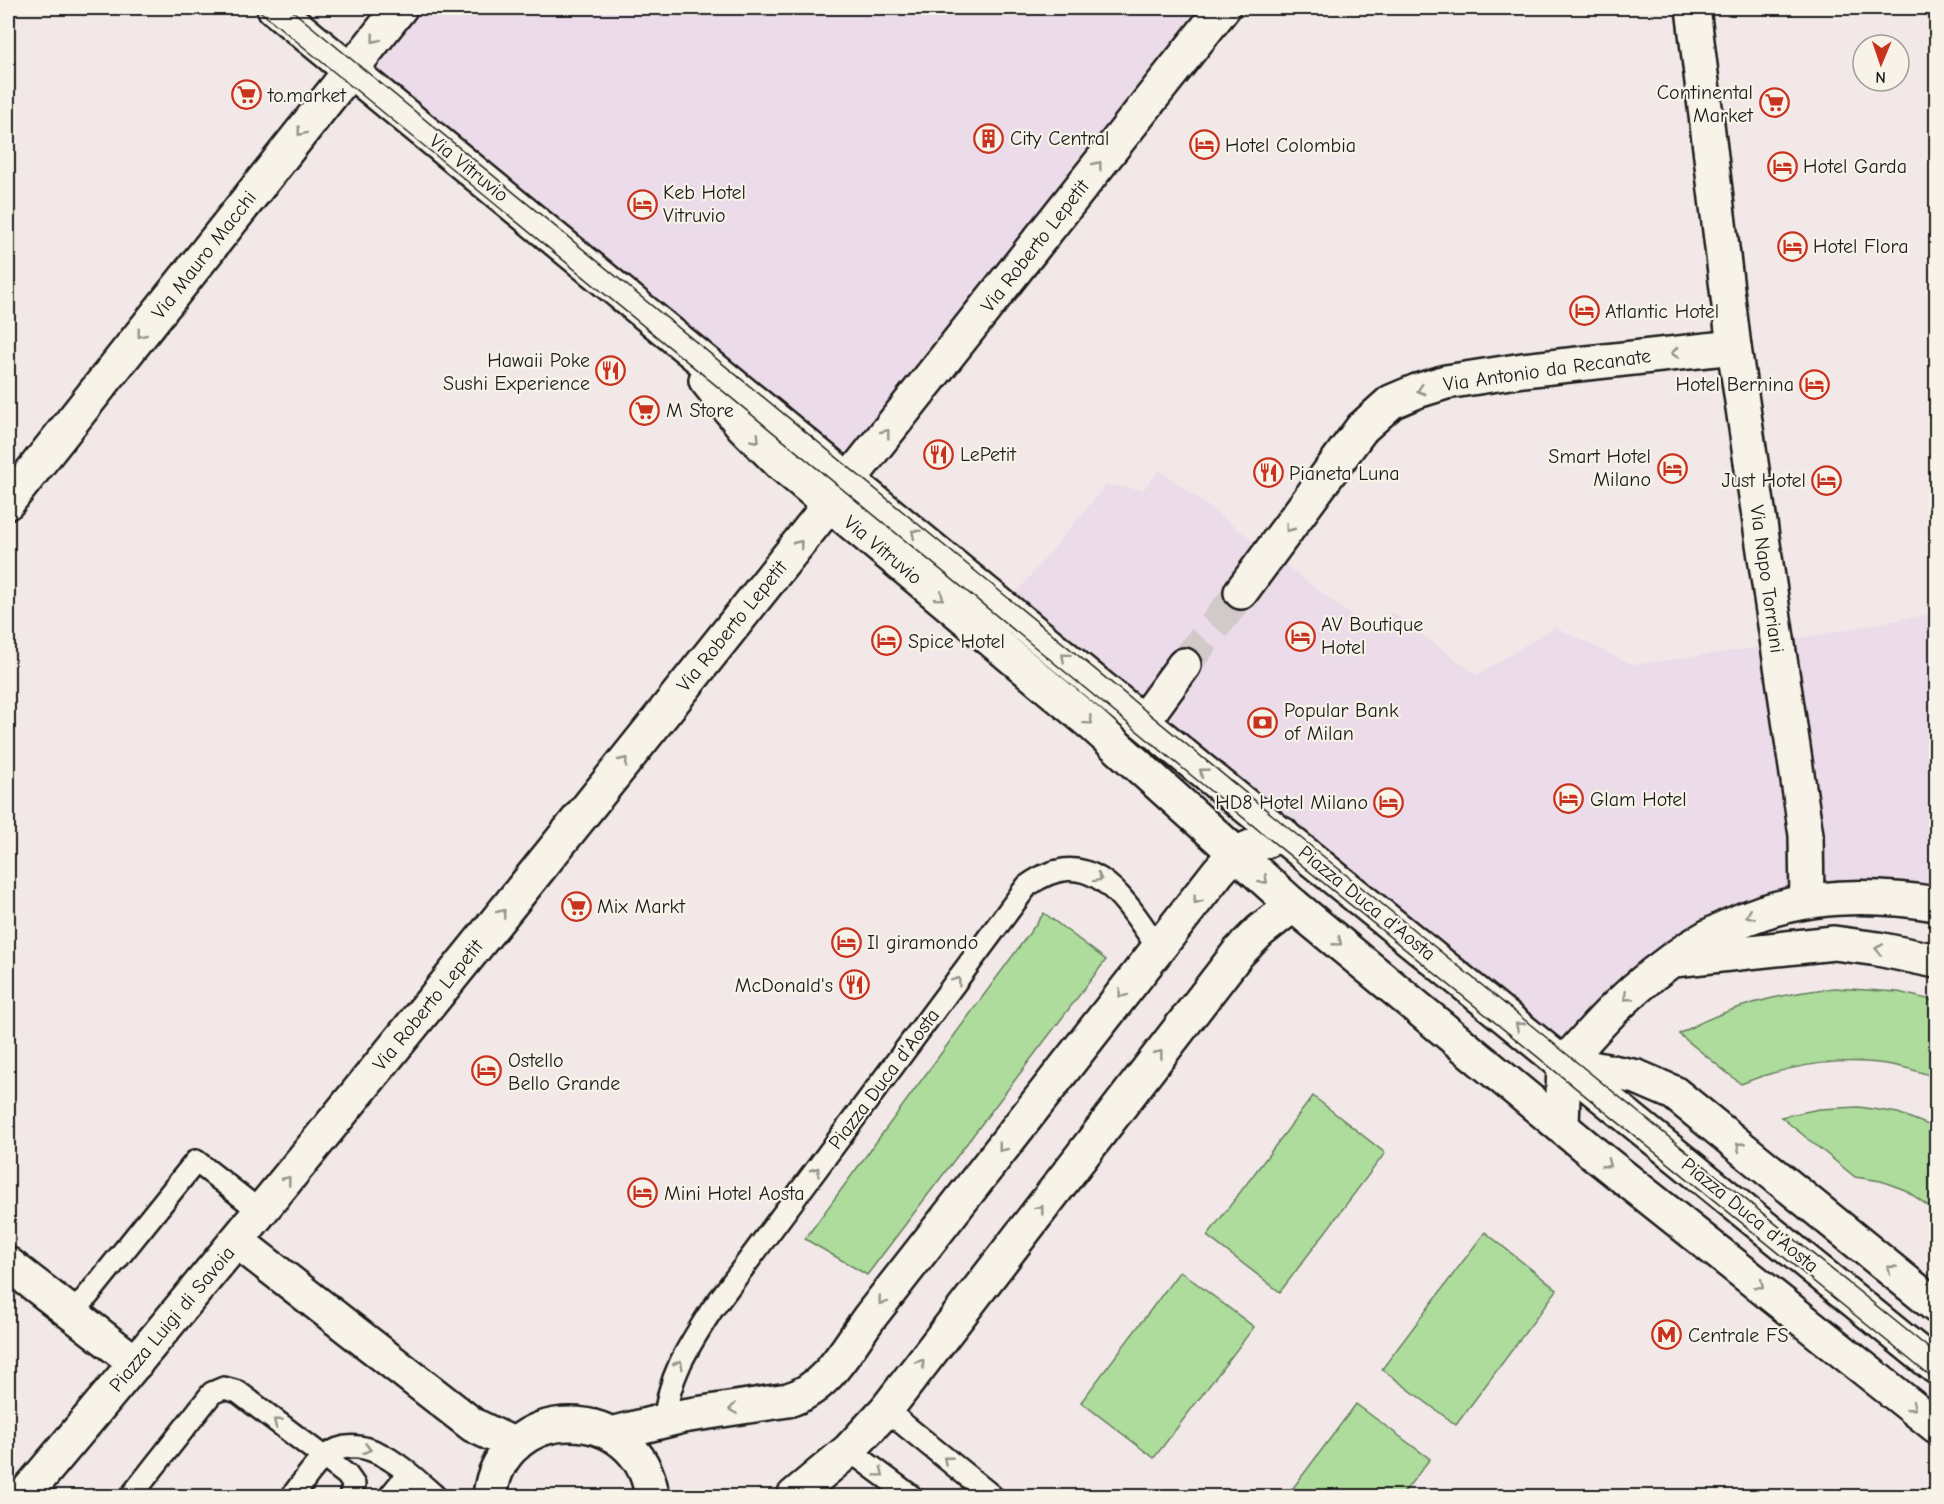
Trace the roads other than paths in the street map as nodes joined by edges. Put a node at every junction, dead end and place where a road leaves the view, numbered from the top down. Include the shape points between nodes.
1 (274, 8) edge
2 (400, 8) edge
3 (1223, 8) edge
4 (1693, 8) edge
5 (350, 70) junction
6 (665, 329) junction
7 (1734, 347) junction
8 (850, 479) junction
9 (8, 502) edge
10 (830, 505) junction
11 (1241, 592) tunnel mouth
12 (1184, 664) tunnel mouth
13 (1143, 721) junction
14 (1282, 834) junction
15 (1234, 854) junction
16 (1807, 900) junction
17 (1936, 904) edge
18 (1293, 905) junction
19 (1158, 948) junction
20 (1673, 961) junction
21 (1936, 961) edge
22 (1564, 1063) junction
23 (1562, 1126) junction
24 (261, 1212) junction
25 (237, 1241) junction
26 (8, 1264) edge
27 (1936, 1306) edge
28 (73, 1314) junction
29 (136, 1363) junction
30 (1936, 1367) edge
31 (886, 1410) junction
32 (665, 1420) junction
33 (1936, 1426) edge
34 (611, 1434) junction
35 (515, 1445) junction
36 (849, 1450) junction
37 (323, 1458) junction
38 (408, 1474) junction
39 (22, 1491) edge
40 (429, 1495) edge
41 (131, 1497) edge
42 (292, 1497) edge
43 (350, 1497) edge
44 (390, 1497) edge
45 (490, 1497) edge
46 (652, 1497) edge
47 (794, 1497) edge
48 (910, 1497) edge
49 (992, 1497) edge

1 - 5 street, Via Vitruvio
2 -> 5 street, Via Mauro Macchi
8 -> 3 street, Via Roberto Lepetit
4 - 7 street, Via Napo Torriani
5 - 6 street, Via Vitruvio
5 -> 9 street, Via Mauro Macchi
6 - 8 street, Via Vitruvio
6 -> 10 street, Via Vitruvio via 742,425
7 -> 11 street, Via Antonio da Recanate via 1522,370 1446,382 1404,396 1380,409 1362,428
7 - 16 street, Via Napo Torriani via 1806,835
8 - 10 street, Via Roberto Lepetit
13 -> 8 street, Via Vitruvio
10 -> 15 street, Via Vitruvio via 1122,749
24 -> 10 street, Via Roberto Lepetit
12 - 13 street
14 -> 13 street, Piazza Duca d'Aosta
14 - 15 street, Piazza Duca d'Aosta
22 -> 14 street, Piazza Duca d'Aosta
15 -> 18 street
15 -> 19 street, Piazza Duca d'Aosta
16 - 17 street via 1876,897
16 -> 20 street via 1737,921
18 -> 23 street
31 -> 18 street via 1238,953
19 -> 32 street, Piazza Duca d'Aosta via 823,1380 788,1400
32 -> 19 lane, Piazza Duca d'Aosta via 674,1374 711,1311 1027,886 1053,871 1092,873 1118,894
21 -> 20 street via 1834,943
20 -> 22 street via 1618,1005
22 - 23 street
27 -> 22 street, Piazza Duca d'Aosta via 1674,1093 1637,1077
22 - 30 street, Piazza Duca d'Aosta
23 -> 33 street
24 - 25 street, Via Roberto Lepetit
24 - 28 lane via 196,1161
25 - 29 street, Piazza Luigi di Savoia
25 - 35 street, Piazza Luigi di Savoia via 473,1425
26 - 28 street
28 - 29 street
29 - 39 street, Piazza Luigi di Savoia
31 - 36 street
49 -> 31 lane
32 - 34 street, Piazza Duca d'Aosta
34 - 35 street via 587,1425 561,1424 537,1431
34 - 46 street via 636,1455
35 - 45 street via 498,1467
36 - 47 street
36 -> 48 lane
37 -> 38 lane via 349,1446 363,1447 378,1452
37 -> 41 lane via 238,1392 224,1388 212,1393
37 - 42 lane
37 - 43 lane via 347,1474 354,1485
38 - 40 lane
38 - 44 lane

